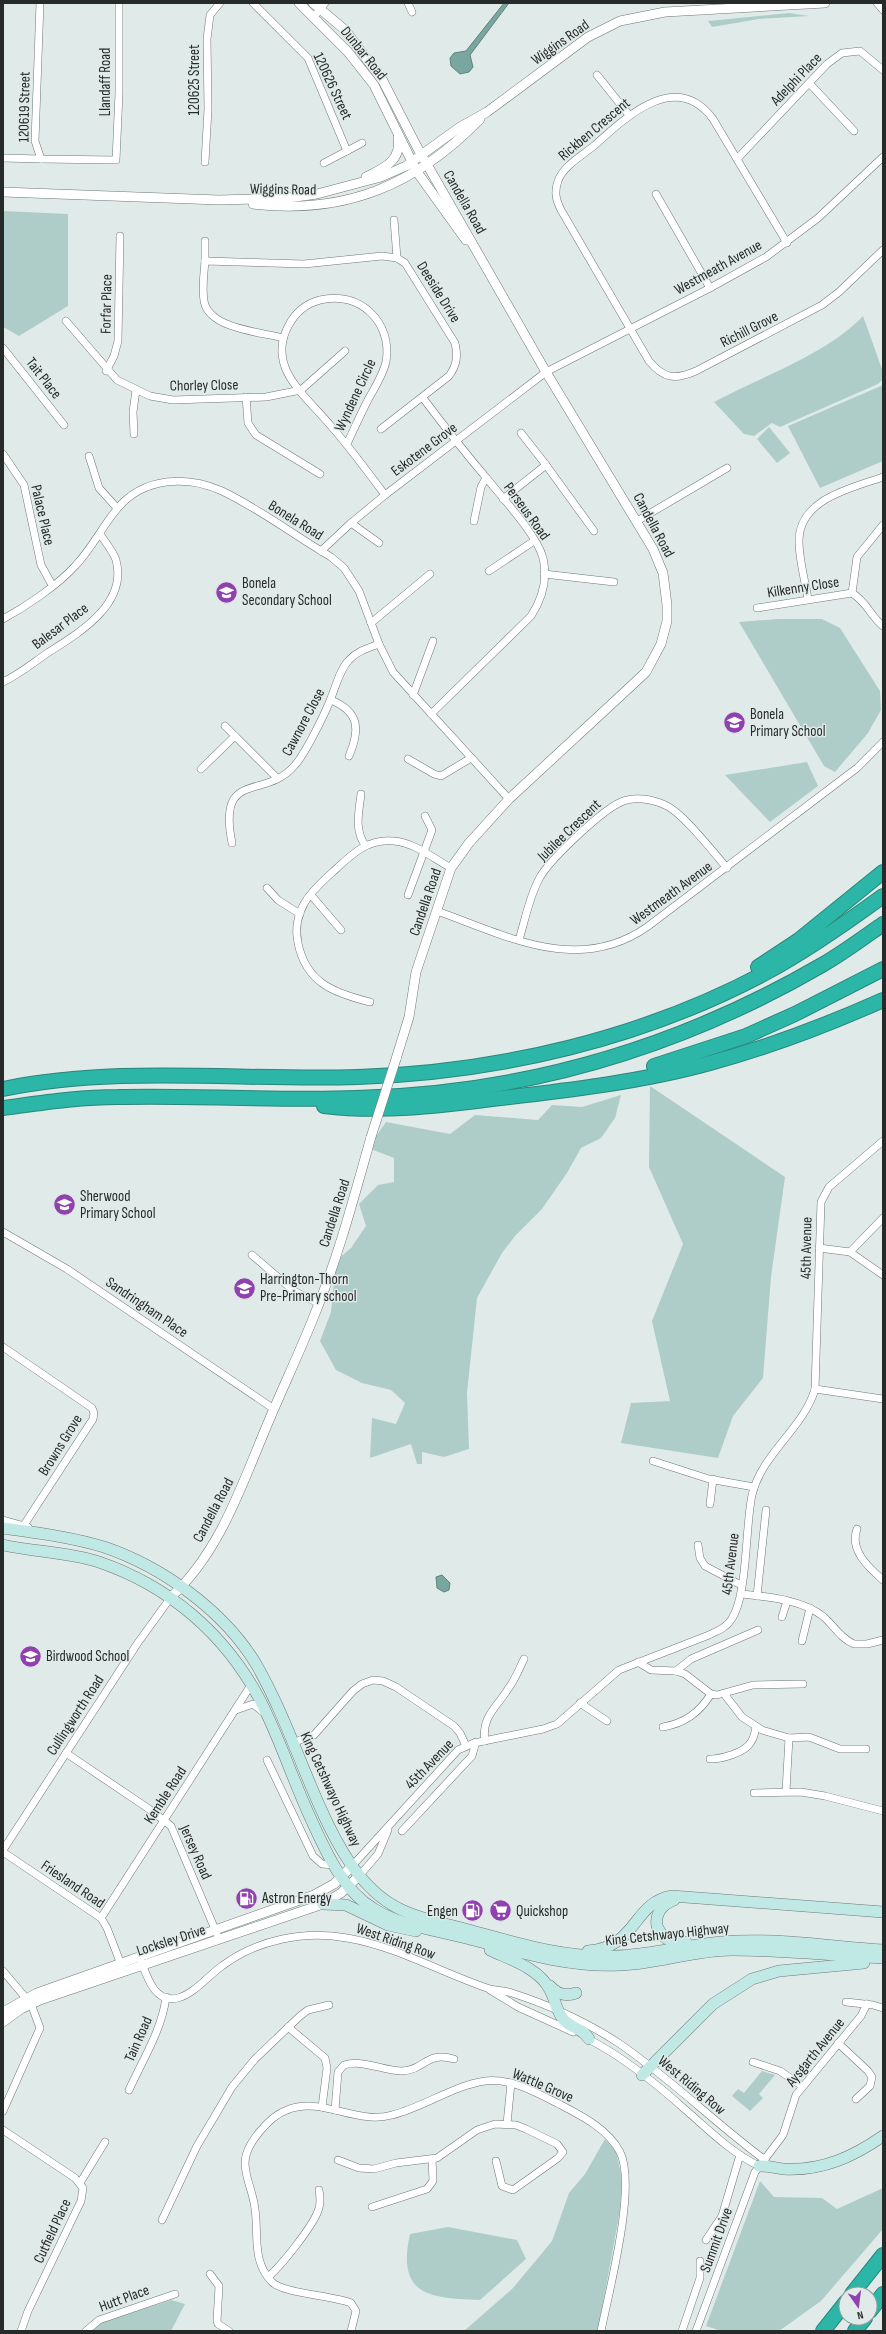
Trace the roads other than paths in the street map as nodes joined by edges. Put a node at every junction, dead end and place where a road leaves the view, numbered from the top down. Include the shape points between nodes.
1 (40, 3) edge
2 (119, 3) edge
3 (220, 3) edge
4 (253, 3) edge
5 (299, 3) edge
6 (313, 3) edge
7 (408, 3) edge
8 (825, 3) edge
9 (877, 3) edge
10 (323, 6) edge
11 (883, 10) edge
12 (412, 12) dead end
13 (314, 17) junction
14 (883, 70) edge
15 (597, 75) dead end
16 (810, 84) junction
17 (487, 112) junction
18 (629, 115) junction
19 (854, 131) dead end
20 (397, 132) junction
21 (362, 143) dead end
22 (347, 151) junction
23 (422, 155) junction
24 (883, 157) edge
25 (3, 158) edge
26 (41, 159) junction
27 (737, 159) junction
28 (116, 160) joint
29 (206, 162) dead end
30 (412, 162) junction
31 (324, 163) dead end
32 (428, 165) junction
33 (417, 172) junction
34 (350, 186) junction
35 (3, 192) edge
36 (656, 194) dead end
37 (219, 200) junction
38 (394, 220) dead end
39 (120, 236) dead end
40 (205, 241) dead end
41 (787, 243) junction
42 (883, 250) edge
43 (396, 258) junction
44 (205, 261) junction
45 (484, 264) junction
46 (710, 288) junction
47 (66, 321) dead end
48 (631, 328) junction
49 (283, 338) junction
50 (3, 348) edge
51 (345, 351) dead end
52 (106, 371) junction
53 (546, 372) junction
54 (136, 390) junction
55 (301, 390) junction
56 (246, 397) junction
57 (423, 398) junction
58 (64, 425) dead end
59 (381, 429) dead end
60 (521, 433) dead end
61 (134, 434) dead end
62 (456, 441) junction
63 (347, 444) junction
64 (3, 454) edge
65 (89, 456) dead end
66 (546, 465) junction
67 (727, 468) dead end
68 (320, 474) dead end
69 (883, 477) edge
70 (486, 478) junction
71 (385, 495) junction
72 (504, 499) junction
73 (117, 508) junction
74 (474, 521) dead end
75 (637, 521) junction
76 (351, 523) junction
77 (883, 525) edge
78 (594, 531) dead end
79 (100, 534) junction
80 (534, 541) junction
81 (379, 543) dead end
82 (321, 551) junction
83 (489, 571) dead end
84 (430, 574) dead end
85 (544, 574) junction
86 (614, 582) dead end
87 (52, 585) junction
88 (852, 593) junction
89 (808, 599) junction
90 (757, 608) dead end
91 (3, 619) edge
92 (371, 623) junction
93 (883, 626) edge
94 (433, 641) dead end
95 (379, 644) junction
96 (3, 682) edge
97 (412, 695) junction
98 (330, 700) junction
99 (431, 714) junction
100 (224, 726) dead end
101 (235, 736) junction
102 (883, 742) edge
103 (349, 756) dead end
104 (471, 758) junction
105 (408, 759) dead end
106 (201, 769) dead end
107 (277, 778) junction
108 (361, 794) dead end
109 (509, 799) junction
110 (425, 816) dead end
111 (232, 843) dead end
112 (365, 845) junction
113 (424, 852) junction
114 (451, 868) junction
115 (727, 868) junction
116 (883, 872) edge
117 (267, 888) dead end
118 (311, 895) junction
119 (408, 895) dead end
120 (883, 896) edge
121 (437, 911) junction
122 (300, 914) junction
123 (883, 924) edge
124 (341, 930) dead end
125 (519, 940) junction
126 (883, 969) edge
127 (883, 1000) edge
128 (370, 1002) dead end
129 (623, 1032) junction
130 (3, 1085) edge
131 (20, 1085) junction
132 (3, 1089) edge
133 (549, 1093) junction
134 (258, 1098) junction
135 (3, 1108) edge
136 (883, 1141) edge
137 (883, 1218) edge
138 (3, 1232) edge
139 (819, 1248) junction
140 (850, 1252) junction
141 (252, 1255) dead end
142 (883, 1275) edge
143 (318, 1303) junction
144 (3, 1347) edge
145 (815, 1389) junction
146 (883, 1399) edge
147 (274, 1409) junction
148 (653, 1461) dead end
149 (712, 1480) junction
150 (754, 1487) junction
151 (710, 1504) dead end
152 (766, 1510) dead end
153 (3, 1520) edge
154 (24, 1525) junction
155 (3, 1528) edge
156 (857, 1529) dead end
157 (37, 1533) junction
158 (3, 1545) edge
159 (698, 1545) dead end
160 (883, 1580) edge
161 (741, 1585) junction
162 (182, 1588) junction
163 (741, 1594) junction
164 (757, 1596) junction
165 (171, 1597) junction
166 (787, 1601) junction
167 (810, 1608) junction
168 (782, 1617) dead end
169 (758, 1630) dead end
170 (883, 1640) edge
171 (802, 1641) dead end
172 (524, 1659) dead end
173 (638, 1662) junction
174 (676, 1671) junction
175 (802, 1684) dead end
176 (251, 1685) junction
177 (711, 1694) junction
178 (724, 1695) junction
179 (580, 1703) junction
180 (236, 1710) junction
181 (266, 1714) junction
182 (607, 1721) dead end
183 (663, 1727) dead end
184 (756, 1727) junction
185 (789, 1738) junction
186 (484, 1741) junction
187 (476, 1742) junction
188 (292, 1743) junction
189 (466, 1746) junction
190 (866, 1749) dead end
191 (66, 1753) junction
192 (710, 1759) dead end
193 (267, 1760) dead end
194 (786, 1791) junction
195 (754, 1792) dead end
196 (883, 1811) edge
197 (165, 1820) junction
198 (388, 1828) junction
199 (402, 1831) dead end
200 (3, 1851) edge
201 (334, 1865) junction
202 (352, 1866) junction
203 (360, 1875) junction
204 (342, 1876) junction
205 (348, 1886) junction
206 (690, 1898) junction
207 (323, 1904) junction
208 (883, 1912) edge
209 (101, 1918) junction
210 (215, 1929) junction
211 (460, 1936) junction
212 (219, 1940) junction
213 (730, 1941) junction
214 (883, 1950) edge
215 (552, 1952) junction
216 (883, 1960) edge
217 (141, 1961) junction
218 (122, 1967) junction
219 (3, 1971) edge
220 (546, 1982) junction
221 (489, 1989) junction
222 (576, 1993) dead end
223 (166, 1998) junction
224 (28, 2001) junction
225 (846, 2002) dead end
226 (867, 2004) junction
227 (329, 2005) dead end
228 (883, 2008) edge
229 (3, 2012) edge
230 (559, 2012) junction
231 (3, 2022) edge
232 (288, 2027) junction
233 (589, 2039) junction
234 (838, 2043) junction
235 (454, 2059) dead end
236 (753, 2062) dead end
237 (646, 2071) junction
238 (511, 2083) junction
239 (802, 2086) junction
240 (129, 2090) dead end
241 (679, 2091) junction
242 (672, 2098) junction
243 (856, 2099) dead end
244 (322, 2107) junction
245 (335, 2110) junction
246 (3, 2111) edge
247 (507, 2124) junction
248 (3, 2130) edge
249 (883, 2136) edge
250 (105, 2142) dead end
251 (740, 2155) junction
252 (432, 2159) junction
253 (338, 2160) dead end
254 (496, 2161) dead end
255 (764, 2164) junction
256 (80, 2183) junction
257 (319, 2190) dead end
258 (372, 2207) dead end
259 (162, 2220) dead end
260 (706, 2240) dead end
261 (883, 2256) edge
262 (700, 2261) dead end
263 (210, 2274) dead end
264 (268, 2277) junction
265 (859, 2286) edge
266 (175, 2294) dead end
267 (693, 2301) junction
268 (706, 2305) junction
269 (838, 2312) edge
270 (21, 2331) edge
271 (86, 2331) edge
272 (228, 2331) edge
273 (351, 2331) edge
274 (602, 2331) edge
275 (682, 2331) edge
276 (696, 2331) edge
277 (823, 2331) edge

1 - 26 street, 120619 Street via 35,141
2 - 28 street, Llandaff Road
3 - 29 street, 120625 Street via 210,15 206,40
4 - 22 street, 120626 Street via 308,58
5 - 13 street, Dunbar Road
6 - 10 street, Dunbar Road
7 - 12 street
8 - 17 street, Wiggins Road via 665,12 620,22 588,38
9 - 11 street
10 - 13 street
10 - 23 street, Dunbar Road via 376,70
13 - 20 street, Dunbar Road via 362,68 374,85
14 - 16 street, Adelphi Place via 860,51 849,51 836,57
15 - 18 street
16 - 19 street
16 - 27 street, Adelphi Place
17 - 23 street, Wiggins Road via 460,127
17 - 32 street, Wiggins Road via 465,135
18 - 27 street, Rickben Crescent via 653,102 689,99 705,108
18 - 48 street, Rickben Crescent via 564,170 558,179 555,196 564,216
20 - 30 street, Dunbar Road
20 - 34 street via 398,150 394,161
21 - 22 street
22 - 31 street
23 - 30 street, Wiggins Road
23 - 32 street, Candella Road
24 - 41 street, Westmeath Avenue
25 - 26 street
26 - 28 street, 120619 Street
27 - 41 street, Rickben Crescent
30 - 33 street, Candella Road
30 - 34 street, Wiggins Road via 393,172
32 - 33 street, Wiggins Road
32 - 45 street, Candella Road
33 - 37 street, Wiggins Road via 371,193 314,206 272,206
33 - 45 street, Candella Road
34 - 37 street, Wiggins Road via 288,198
35 - 37 street, Wiggins Road
36 - 46 street
38 - 43 street
39 - 52 street, Forfar Place via 118,341
40 - 44 street
41 - 46 street, Westmeath Avenue
42 - 48 street, Richill Grove via 822,305 685,375 667,376 655,369
43 - 44 street, Deeside Drive via 382,256 304,264
43 - 57 street, Deeside Drive via 411,270 443,322 457,352 454,369
44 - 49 street via 205,304 214,318 230,325
45 - 53 street, Candella Road
46 - 48 street, Westmeath Avenue
47 - 52 street, Chorley Close
48 - 53 street, Westmeath Avenue
49 - 55 street, Wyndene Circle via 284,366
49 - 63 street, Wyndene Circle via 288,325 298,314 320,300 341,298 354,301 377,318 385,337 386,363
50 - 58 street, Tait Place
51 - 55 street
52 - 54 street, Chorley Close
53 - 62 street, Eskotene Grove
53 - 75 street, Candella Road
54 - 56 street, Chorley Close via 150,396 173,400
54 - 61 street
55 - 56 street, Chorley Close via 280,395
55 - 63 street, Wyndene Circle
56 - 68 street via 248,423 256,435
57 - 59 street, Deeside Drive
57 - 62 street, Perseus Road
60 - 66 street
62 - 70 street, Perseus Road
62 - 71 street, Eskotene Grove
63 - 71 street, Wyndene Circle
64 - 87 street, Palace Place via 24,485 41,565
65 - 73 street via 99,488
66 - 72 street
66 - 78 street
67 - 75 street
69 - 89 street via 824,500 814,506 805,518 799,542
70 - 72 street, Perseus Road
70 - 74 street via 481,487
71 - 76 street, Eskotene Grove
72 - 80 street, Perseus Road
73 - 79 street, Bonela Road
73 - 82 street, Bonela Road via 139,491 163,482 199,482 222,491
75 - 109 street, Candella Road via 659,562 666,591 667,621 661,644 646,672
76 - 81 street
76 - 82 street, Eskotene Grove
77 - 88 street via 857,557
79 - 87 street, Bonela Road via 75,567
79 - 96 street, Balesar Place via 114,555 117,569 116,584 109,601 81,631
80 - 83 street
80 - 85 street, Perseus Road via 542,557
82 - 92 street, Bonela Road via 344,568 352,578
84 - 92 street
85 - 86 street
85 - 99 street, Perseus Road via 540,601 531,616
87 - 91 street, Bonela Road
88 - 89 street, Kilkenny Close
88 - 93 street via 864,601
89 - 90 street, Kilkenny Close
92 - 95 street, Bonela Road
94 - 97 street
95 - 97 street, Bonela Road via 393,672
95 - 98 street, Cawnore Close via 349,660
97 - 99 street, Bonela Road
98 - 103 street via 343,706 355,721 356,737
98 - 107 street, Cawnore Close via 295,765
99 - 104 street, Bonela Road
100 - 101 street
101 - 106 street
101 - 107 street
102 - 115 street, Westmeath Avenue via 857,768
104 - 105 street via 441,776
104 - 109 street, Bonela Road
107 - 111 street, Cawnore Close via 246,789 236,796 228,815
108 - 112 street via 358,828
109 - 114 street, Candella Road via 469,843
110 - 113 street via 432,830
112 - 113 street via 384,840 395,841 408,843
112 - 118 street via 356,850
113 - 114 street
113 - 119 street
114 - 121 street, Candella Road
115 - 125 street, Westmeath Avenue via 647,927 627,939 604,947 569,950 542,947
115 - 125 street, Jubilee Crescent via 667,806 646,800 621,801 584,830 539,878 531,896
116 - 129 highway via 810,932 757,968 685,1003 647,1018
117 - 122 street via 278,900
118 - 122 street
118 - 124 street
120 - 129 highway via 804,951 768,971 692,1008
121 - 125 street, Westmeath Avenue
121 - 143 street, Candella Road, bridge via 416,972 409,1017 346,1224
122 - 128 street via 296,934 300,953 308,970 327,987
123 - 134 highway via 823,964 754,1001 685,1033 566,1072 492,1087 428,1095
126 - 133 highway via 746,1036 652,1066
127 - 133 highway via 831,1023 709,1063
129 - 131 highway via 530,1057 412,1074 357,1077 138,1075
130 - 131 highway
131 - 132 highway
133 - 134 highway via 438,1106 390,1108 343,1108
134 - 135 highway via 116,1097
136 - 139 street, 45th Avenue via 841,1176 824,1194 819,1211
137 - 140 street
138 - 147 street, Sandringham Place via 67,1269
139 - 140 street
139 - 145 street, 45th Avenue
140 - 142 street
141 - 143 street via 294,1291
143 - 147 street, Candella Road
144 - 154 street, Browns Grove via 92,1408 94,1413 93,1419
145 - 146 street
145 - 150 street, 45th Avenue via 807,1407 768,1459
147 - 162 street, Candella Road via 222,1528
148 - 149 street
149 - 150 street
149 - 151 street
150 - 161 street, 45th Avenue
152 - 164 street
153 - 154 street
154 - 157 street
155 - 157 main road, King Cetshwayo Highway
156 - 160 street via 855,1541 860,1556
157 - 162 main road, King Cetshwayo Highway via 106,1548 141,1564
158 - 165 main road, King Cetshwayo Highway via 98,1562
159 - 161 street via 700,1558 705,1566
161 - 163 street, 45th Avenue
162 - 165 street, Candella Road
162 - 188 main road, King Cetshwayo Highway via 223,1622 246,1651 269,1688
163 - 164 street
163 - 173 street, 45th Avenue via 736,1612 722,1629
164 - 166 street
165 - 176 main road, King Cetshwayo Highway via 211,1630 235,1658
165 - 191 street, Cullingworth Road
166 - 167 street
166 - 168 street
167 - 170 street via 824,1617 851,1642 867,1644
167 - 171 street
169 - 174 street via 692,1659
172 - 186 street via 509,1689 486,1719
173 - 174 street via 652,1670
173 - 179 street, 45th Avenue via 610,1676
174 - 177 street via 685,1674
175 - 178 street via 753,1685
176 - 180 street, Kemble Road
176 - 181 main road, King Cetshwayo Highway
177 - 178 street
177 - 183 street via 696,1714 682,1722
178 - 184 street via 742,1717
179 - 182 street
179 - 186 street, 45th Avenue via 557,1724
180 - 181 street via 253,1704
180 - 197 street, Kemble Road
181 - 201 main road, King Cetshwayo Highway via 316,1830
184 - 185 street
184 - 192 street via 754,1737 746,1748
185 - 190 street via 809,1737 847,1750
185 - 194 street
186 - 187 street, 45th Avenue
187 - 189 street, 45th Avenue
187 - 199 street via 472,1756
188 - 189 street via 314,1735 357,1688 368,1681 378,1680 396,1687 454,1726
188 - 202 main road, King Cetshwayo Highway via 329,1828
189 - 198 street, 45th Avenue via 451,1756
191 - 197 street, Jersey Road
191 - 200 street, Cullingworth Road
193 - 201 street via 313,1856 322,1864
194 - 195 street
194 - 196 street via 826,1796
197 - 209 street, Kemble Road
197 - 210 street, Jersey Road via 176,1837
198 - 202 street, 45th Avenue
198 - 203 street, 45th Avenue via 378,1854
200 - 209 street, Friesland Road
201 - 204 main road, King Cetshwayo Highway
202 - 203 main road, King Cetshwayo Highway
202 - 204 street, Locksley Drive
203 - 205 street, Locksley Drive
203 - 215 main road, King Cetshwayo Highway via 381,1897 407,1912
204 - 205 main road, King Cetshwayo Highway
204 - 210 street, Locksley Drive via 314,1895
205 - 207 street, Locksley Drive
205 - 211 main road, King Cetshwayo Highway via 362,1902 381,1913
206 - 208 main road
206 - 213 main road via 674,1900 663,1906 657,1921 662,1935 674,1942 718,1939
206 - 215 main road via 672,1896 660,1899 643,1913 626,1936 608,1947 593,1951
207 - 211 main road via 346,1905 388,1925 409,1930
207 - 212 street, Locksley Drive
209 - 218 street, Friesland Road
210 - 212 street, Jersey Road
210 - 217 street, Locksley Drive
211 - 216 main road, King Cetshwayo Highway via 539,1958 602,1966 642,1964 729,1950
211 - 220 main road via 527,1967
212 - 217 street, Locksley Drive
213 - 214 main road, King Cetshwayo Highway
213 - 215 main road, King Cetshwayo Highway via 646,1954 615,1956
216 - 237 main road via 770,1972 752,1979 713,2004
217 - 218 street, Locksley Drive
217 - 223 street via 154,1990
218 - 224 street, Locksley Drive
219 - 224 street
220 - 222 main road via 558,1994
220 - 230 main road
221 - 223 street, West Riding Row via 374,1944 316,1935 285,1938 261,1946 224,1964 178,1998
221 - 230 street, West Riding Row via 510,1992
221 - 233 street, West Riding Row via 518,2007
223 - 240 street, Tain Road via 156,2032
224 - 229 street, Locksley Drive
224 - 231 street, Locksley Drive
224 - 246 street via 40,2023 39,2032
225 - 226 street
226 - 228 street
226 - 234 street, Aysgarth Avenue via 861,2016
227 - 232 street via 308,2010
230 - 233 main road via 565,2021 582,2031
230 - 237 street, West Riding Row via 618,2043
232 - 244 street via 325,2058 327,2068
232 - 259 street via 255,2059 232,2087 197,2146
233 - 237 street, West Riding Row
234 - 239 street, Aysgarth Avenue
234 - 243 street via 872,2077 870,2086
235 - 245 street via 438,2056 402,2071 361,2064 344,2065 338,2072
236 - 239 street via 780,2071
237 - 241 street, West Riding Row
237 - 242 street, West Riding Row
238 - 245 street, Wattle Grove via 489,2081 474,2084 393,2115 378,2118
238 - 247 street
238 - 274 street, Wattle Grove via 563,2106 597,2126 615,2144 624,2161 627,2178 626,2200
239 - 255 street, Aysgarth Avenue via 791,2106 783,2135
241 - 242 street
241 - 255 street, West Riding Row
242 - 251 street, West Riding Row
244 - 245 street, Wattle Grove
244 - 264 street, Wattle Grove via 294,2107 275,2116 257,2136 245,2162 255,2210 257,2252
247 - 252 street via 484,2127
247 - 254 street via 526,2129 557,2144 562,2148 562,2155 513,2190 502,2186
248 - 256 street, Cutfield Place
249 - 255 main road via 851,2156 827,2165 801,2169
250 - 256 street
251 - 255 street, West Riding Row
251 - 260 street via 722,2216
252 - 253 street via 396,2163 374,2169 359,2168
252 - 258 street via 433,2182 427,2189
255 - 268 street, Summit Drive via 752,2179
256 - 270 street, Cutfield Place via 83,2188 81,2201
257 - 264 street via 320,2202 316,2214 288,2256
261 - 265 highway
262 - 267 street via 700,2278
263 - 272 street via 219,2286 217,2321
264 - 273 street via 277,2286 352,2303 356,2311
266 - 271 street, Hutt Place via 100,2320
267 - 268 street
267 - 275 street
268 - 276 street, Summit Drive
269 - 277 highway

